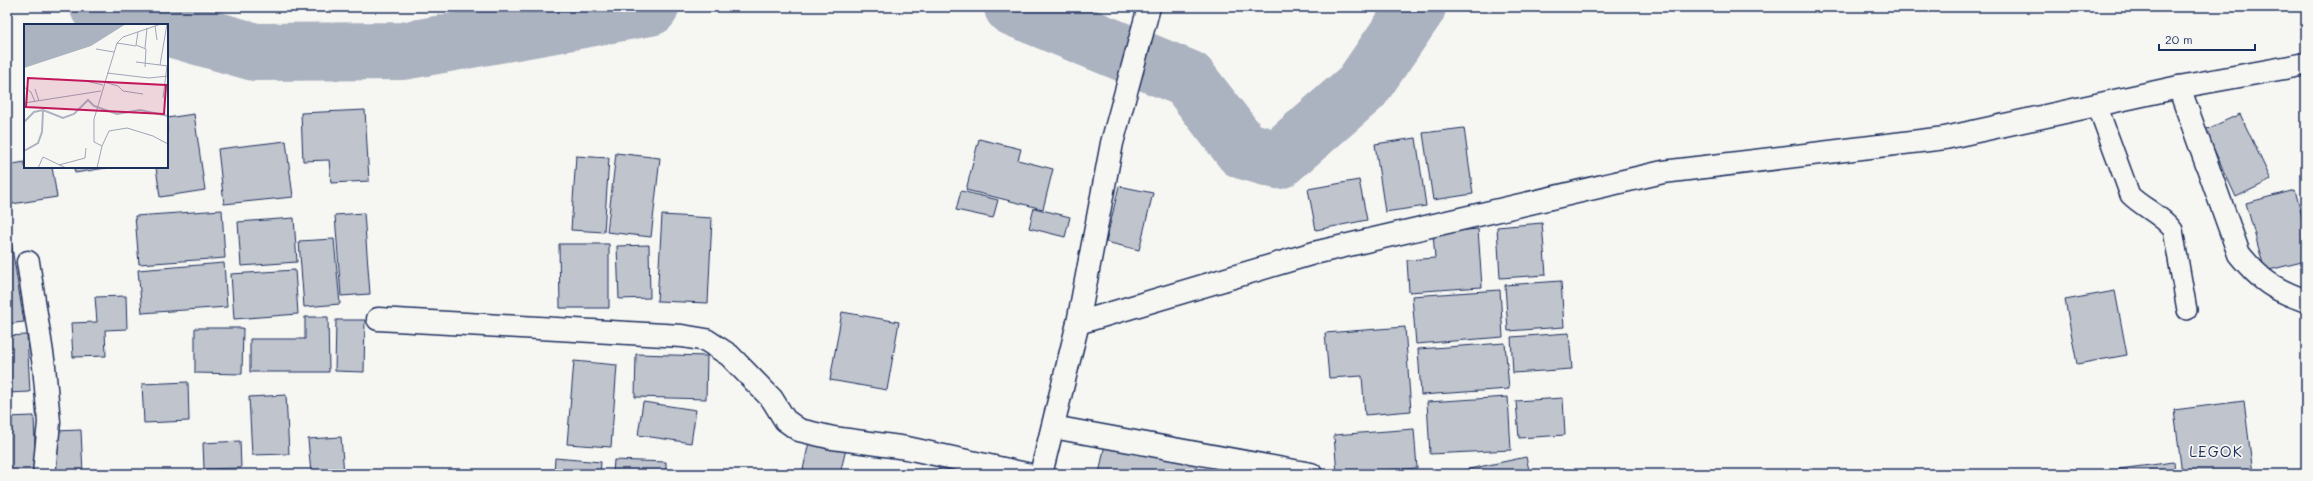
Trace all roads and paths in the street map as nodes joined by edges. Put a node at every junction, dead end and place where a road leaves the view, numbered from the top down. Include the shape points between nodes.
1 (1149, 7) edge
2 (2306, 64) edge
3 (2179, 87) junction
4 (2097, 105) junction
5 (28, 262) dead end
6 (2306, 301) edge
7 (2187, 310) dead end
8 (378, 319) dead end
9 (1078, 323) junction
10 (1053, 427) junction
11 (44, 474) edge
12 (1026, 474) edge
13 (1041, 474) edge
14 (1311, 474) edge

1 - 9 street via 1112,143
2 - 3 street
3 - 4 street
3 - 6 street via 2239,254 2257,276 2274,288
4 - 7 lane via 2130,195 2168,223 2173,230
4 - 9 street via 1945,138 1663,172 1314,253
5 - 11 street via 44,366 49,422
8 - 12 street via 682,336 706,340 728,355 772,399 785,420 799,430 833,438 908,448
9 - 10 street
10 - 13 street
10 - 14 street

